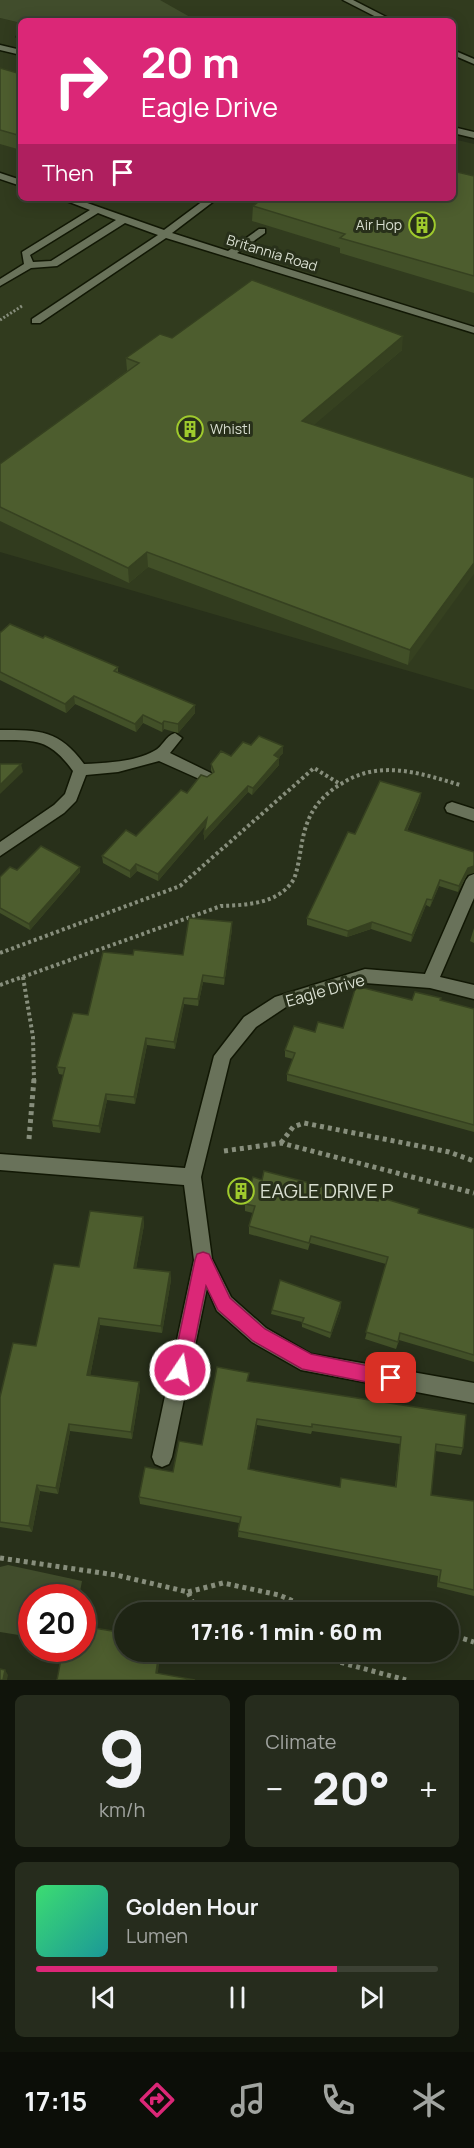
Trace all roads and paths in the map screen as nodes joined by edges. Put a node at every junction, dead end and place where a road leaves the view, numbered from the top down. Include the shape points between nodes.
1 (347, 0) edge
2 (384, 18) edge
3 (0, 47) edge
4 (18, 52) edge
5 (456, 53) edge
6 (474, 62) edge
7 (456, 131) edge
8 (474, 135) edge
9 (0, 176) edge
10 (18, 182) edge
11 (72, 201) edge
12 (209, 201) edge
13 (97, 210) junction
14 (124, 219) junction
15 (262, 231) edge
16 (165, 234) junction
17 (230, 254) junction
18 (29, 265) junction
19 (0, 283) edge
20 (36, 321) dead end
21 (474, 330) edge
22 (0, 735) edge
23 (175, 738) dead end
24 (160, 755) junction
25 (80, 770) junction
26 (206, 777) edge
27 (340, 784) junction
28 (463, 786) dead end
29 (452, 808) dead end
30 (474, 815) edge
31 (0, 850) edge
32 (474, 880) edge
33 (0, 953) edge
34 (23, 976) junction
35 (430, 981) junction
36 (0, 985) edge
37 (474, 992) edge
38 (281, 1143) junction
39 (197, 1154) junction
40 (474, 1161) edge
41 (0, 1162) edge
42 (24, 1164) junction
43 (192, 1177) junction
44 (474, 1193) edge
45 (203, 1260) junction
46 (474, 1394) edge
47 (162, 1457) dead end
48 (0, 1558) edge
49 (188, 1592) junction
50 (192, 1602) edge
51 (295, 1602) edge
52 (459, 1637) edge
53 (474, 1642) edge
54 (339, 1662) edge
55 (406, 1680) edge

1 - 2 street
3 - 4 street
5 - 6 street
7 - 8 street
9 - 10 street
11 - 13 street, Britannia Road
12 - 16 street
13 - 14 street, Britannia Road
13 - 18 street via 25,254
14 - 16 street, Britannia Road
14 - 18 street via 53,264
15 - 17 street
16 - 17 street, Britannia Road
16 - 20 street
17 - 21 street, Britannia Road
18 - 19 street
22 - 25 street via 46,737 69,754
23 - 24 street
24 - 25 street via 118,767
24 - 26 street
25 - 31 street via 71,798
27 - 28 path via 375,770 393,770
27 - 33 path via 314,768 180,886
27 - 34 path via 320,800 308,820 296,876 288,888 275,896 251,904 221,906
29 - 30 street
32 - 35 street
34 - 36 path
34 - 42 path via 29,1001 34,1109
35 - 37 street, Eagle Drive
35 - 39 street, Eagle Drive via 365,976 281,1002 250,1022 222,1056
38 - 39 path
38 - 40 path via 293,1127 304,1123 449,1152
38 - 44 path
39 - 43 street, Eagle Drive
41 - 42 street
42 - 43 street
43 - 45 street, Eagle Drive
45 - 46 street, Eagle Drive via 224,1304 259,1335 308,1362
45 - 47 street
48 - 49 path via 116,1575
49 - 50 path
49 - 51 path via 223,1583
52 - 53 path
54 - 55 path

